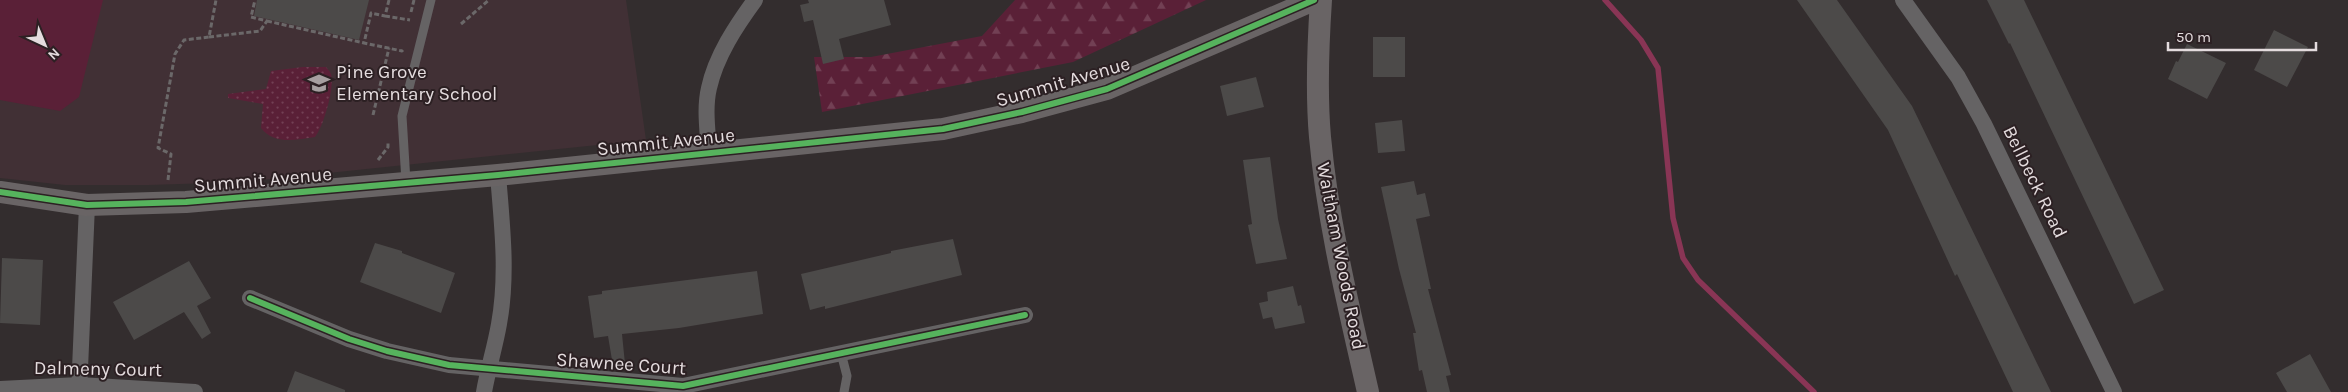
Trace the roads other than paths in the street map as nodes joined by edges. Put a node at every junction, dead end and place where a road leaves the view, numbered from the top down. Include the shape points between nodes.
1 (431, 0) edge
2 (755, 0) edge
3 (1314, 0) edge
4 (1322, 0) edge
5 (1903, 0) edge
6 (709, 153) junction
7 (498, 175) junction
8 (406, 182) junction
9 (0, 192) edge
10 (87, 205) junction
11 (250, 298) dead end
12 (1025, 315) dead end
13 (841, 353) junction
14 (488, 367) junction
15 (79, 388) edge
16 (0, 389) edge
17 (683, 389) edge
18 (195, 392) edge
19 (484, 392) edge
20 (844, 392) edge
21 (1368, 392) edge
22 (2114, 392) edge

1 - 8 lane via 402,116
2 - 6 street via 724,50 709,88
3 - 6 street, Summit Avenue via 1107,89 1022,112 943,129
4 - 21 street, Waltham Woods Road via 1318,84 1324,180 1332,232
5 - 22 street, Bellbeck Road via 1958,77 1984,124
6 - 7 street, Summit Avenue
7 - 8 street, Summit Avenue
7 - 14 street via 504,238 502,282 499,324
8 - 10 street, Summit Avenue via 186,202
9 - 10 street, Summit Avenue
10 - 15 street
11 - 14 street, Shawnee Court via 349,339 387,351 449,365
12 - 13 street, Shawnee Court
13 - 17 street, Shawnee Court
13 - 20 lane via 847,376
14 - 17 street, Shawnee Court
14 - 19 street
15 - 16 street, Dalmeny Court
15 - 18 street, Dalmeny Court

